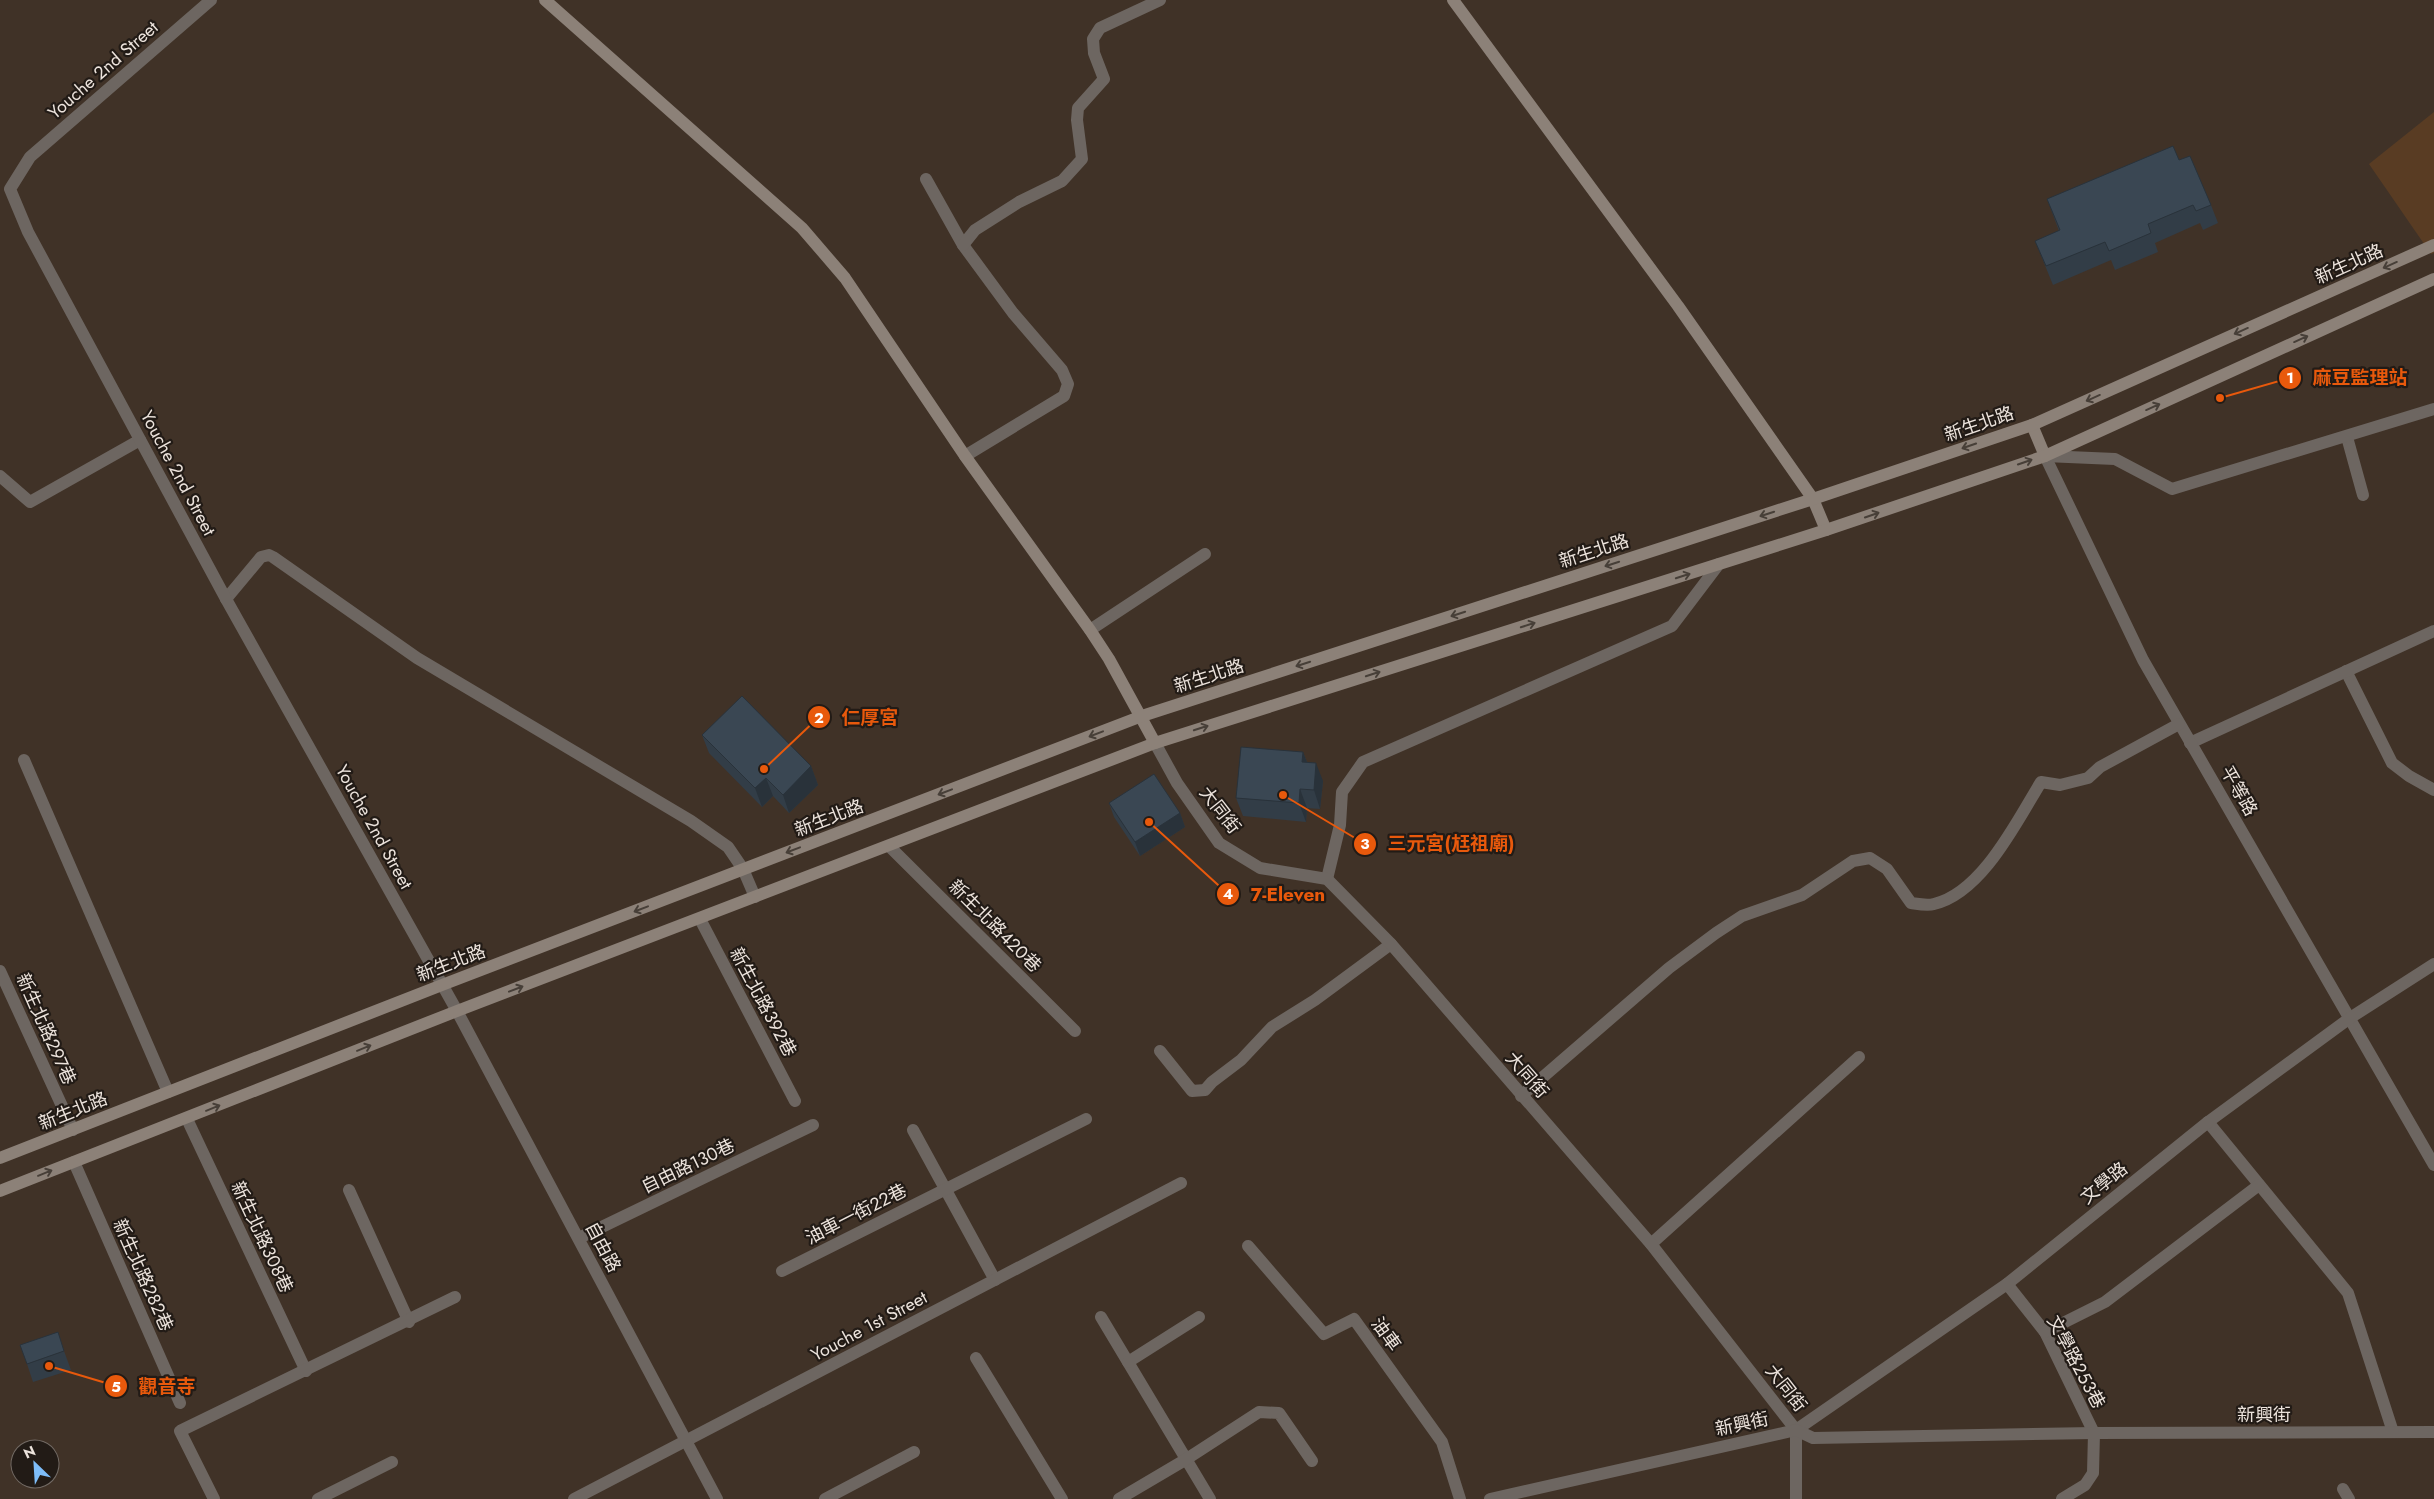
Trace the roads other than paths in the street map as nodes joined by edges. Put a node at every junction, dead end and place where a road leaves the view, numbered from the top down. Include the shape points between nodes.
1 (211, 0) edge
2 (545, 0) edge
3 (1160, 0) edge
4 (1453, 0) edge
5 (926, 179) dead end
6 (963, 245) junction
7 (2434, 245) edge
8 (2434, 279) edge
9 (2434, 409) edge
10 (2032, 425) junction
11 (2347, 437) junction
12 (140, 440) junction
13 (965, 456) junction
14 (2045, 456) junction
15 (0, 476) edge
16 (2363, 495) dead end
17 (1813, 499) junction
18 (1826, 530) junction
19 (1205, 554) dead end
20 (1719, 564) junction
21 (226, 599) junction
22 (1090, 630) junction
23 (2434, 631) edge
24 (2346, 672) junction
25 (1142, 716) junction
26 (2179, 724) junction
27 (1155, 743) junction
28 (2190, 743) junction
29 (24, 760) dead end
30 (2434, 790) edge
31 (890, 847) junction
32 (743, 869) junction
33 (1327, 879) junction
34 (755, 897) junction
35 (700, 918) junction
36 (1391, 944) junction
37 (2434, 964) edge
38 (0, 971) edge
39 (442, 985) junction
40 (457, 1011) junction
41 (2350, 1018) junction
42 (1075, 1031) dead end
43 (1160, 1051) dead end
44 (1859, 1057) dead end
45 (168, 1092) junction
46 (1521, 1096) junction
47 (795, 1101) dead end
48 (187, 1119) junction
49 (1086, 1120) dead end
50 (2208, 1122) junction
51 (813, 1126) dead end
52 (73, 1130) junction
53 (913, 1130) dead end
54 (0, 1158) edge
55 (74, 1162) junction
56 (2434, 1166) edge
57 (1181, 1183) dead end
58 (2259, 1185) junction
59 (945, 1189) junction
60 (349, 1190) dead end
61 (0, 1191) edge
62 (578, 1238) junction
63 (1651, 1244) junction
64 (1248, 1246) dead end
65 (782, 1271) dead end
66 (995, 1280) junction
67 (2007, 1284) junction
68 (455, 1297) dead end
69 (1101, 1317) dead end
70 (1199, 1317) dead end
71 (409, 1322) junction
72 (2045, 1332) junction
73 (976, 1358) dead end
74 (1128, 1362) junction
75 (306, 1371) junction
76 (180, 1403) dead end
77 (1796, 1430) junction
78 (2393, 1432) junction
79 (2434, 1432) edge
80 (2094, 1433) junction
81 (686, 1441) junction
82 (914, 1452) dead end
83 (1185, 1460) junction
84 (1312, 1461) dead end
85 (392, 1462) dead end
86 (214, 1499) edge
87 (318, 1499) edge
88 (574, 1499) edge
89 (717, 1499) edge
90 (825, 1499) edge
91 (1062, 1499) edge
92 (1119, 1499) edge
93 (1210, 1499) edge
94 (1460, 1499) edge
95 (1490, 1499) edge
96 (1796, 1499) edge
97 (2062, 1499) edge

1 - 12 street, Youche 2nd Street via 30,157 10,188 28,232
2 - 13 main road via 802,228 845,278
3 - 6 street via 1100,28 1093,39 1094,53 1104,79 1078,108 1082,159 1062,180 975,230
4 - 17 main road via 1678,306
5 - 6 street
6 - 13 street via 1013,313 1062,370 1068,384 1064,396
7 -> 10 main road, 新生北路
14 -> 8 main road
9 - 11 street
10 - 14 main road, 平等路
10 -> 17 main road, 新生北路
11 - 14 street via 2172,490 2115,459
11 - 16 street
12 - 15 street via 30,502
12 - 21 street, Youche 2nd Street
13 - 22 main road
18 -> 14 main road
14 - 26 street, 平等路 via 2143,660
17 - 18 main road
17 -> 25 main road, 新生北路
18 - 20 main road
19 - 22 street
27 -> 20 main road
20 - 33 street via 1672,626 1363,762 1342,792 1340,825
21 - 32 street via 261,558 273,557 417,658 691,821 728,847
21 - 39 street, Youche 2nd Street
22 - 25 main road
23 - 24 street
24 - 28 street
24 - 30 street via 2392,763
25 - 27 main road
25 -> 32 main road, 新生北路
26 - 28 street, 平等路
26 - 46 street via 2100,767 2088,778 2060,785 2041,782 2004,844 1983,870 1953,897 1933,904 1911,903 1887,869 1870,858 1853,861 1802,895 1742,916 1669,968
27 - 31 main road
27 - 33 street, 大同街 via 1177,783 1219,843 1260,868
28 - 41 street, 平等路
29 - 45 street
31 - 34 main road
31 - 42 street, 新生北路420巷
32 - 34 street
32 -> 39 main road, 新生北路
33 - 36 street, 大同街
34 - 35 main road
40 -> 35 main road
35 - 47 street, 新生北路392巷
36 - 43 street via 1272,1027 1241,1060 1205,1090 1192,1091
36 - 46 street, 大同街
37 - 41 street, 文學路
38 - 52 street, 新生北路297巷
39 - 40 street, Youche 2nd Street
39 - 45 main road, 新生北路
48 -> 40 main road
40 - 62 street, 自由路
41 - 50 street, 文學路
41 - 56 street, 平等路
44 - 63 street
45 - 52 main road, 新生北路
46 - 63 street, 大同街
48 - 55 main road
48 - 75 street, 新生北路308巷
49 - 59 street, 油車一街22巷
50 - 58 street
50 - 67 street, 文學路
51 - 62 street, 自由路130巷
52 - 54 main road, 新生北路
53 - 59 street
61 -> 55 main road
55 - 76 street, 新生北路282巷
57 - 66 street, Youche 1st Street
58 - 72 street via 2104,1302
58 - 78 street via 2348,1293
59 - 65 street, 油車一街22巷
59 - 66 street
60 - 71 street
62 - 81 street, 自由路
63 - 77 street, 大同街
64 - 94 street, 油車 via 1324,1334 1354,1319 1442,1442
66 - 81 street, Youche 1st Street
67 - 72 street, 文學路253巷
67 - 77 street, 文學路
68 - 71 street
69 - 74 street
70 - 74 street
71 - 75 street
72 - 80 street, 文學路253巷
73 - 91 street
74 - 83 street
75 - 86 street via 180,1431
77 - 80 street, 新興街 via 1813,1438
77 - 95 street, 新興街
77 - 96 street, 大同街
78 - 79 street, 新興街
78 - 80 street, 新興街
80 - 97 street via 2093,1473 2085,1485
81 - 88 street, Youche 1st Street
81 - 89 street, 自由路
82 - 90 street
83 - 84 street via 1259,1412 1279,1413
83 - 92 street
83 - 93 street
85 - 87 street

